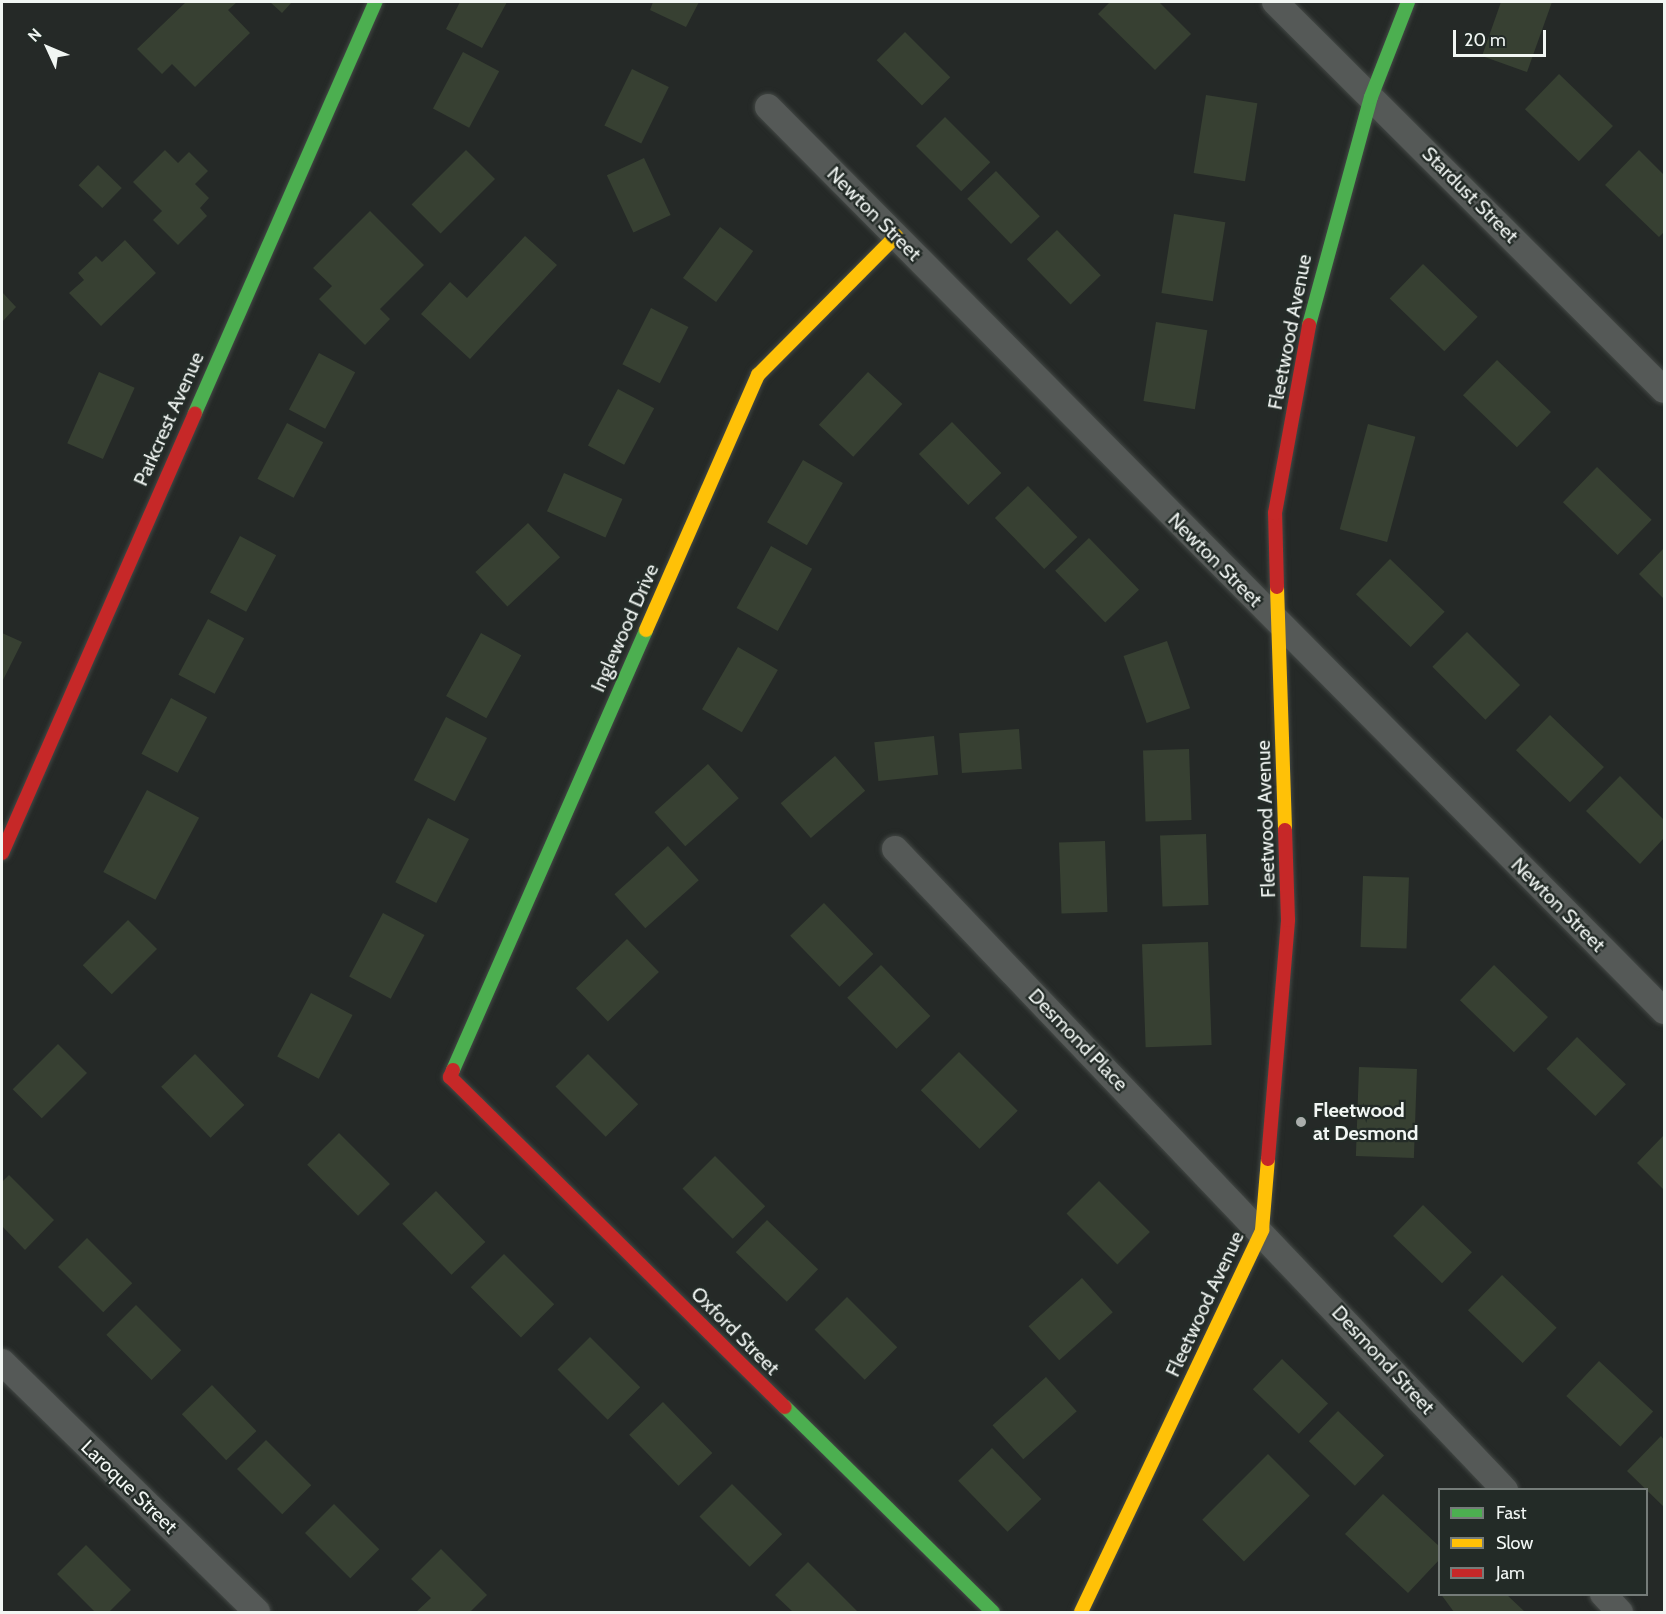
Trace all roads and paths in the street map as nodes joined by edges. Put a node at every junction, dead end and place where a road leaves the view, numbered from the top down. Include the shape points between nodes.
1 (375, 2) edge
2 (1275, 2) edge
3 (1408, 2) edge
4 (1371, 98) junction
5 (768, 107) dead end
6 (896, 236) junction
7 (1665, 390) edge
8 (1280, 626) junction
9 (895, 849) dead end
10 (2, 853) edge
11 (1665, 1011) edge
12 (450, 1077) joint
13 (1262, 1230) junction
14 (2, 1362) edge
15 (1503, 1488) edge
16 (1605, 1596) edge
17 (257, 1612) edge
18 (993, 1612) edge
19 (1081, 1612) edge
20 (1620, 1612) edge

1 - 10 street, Parkcrest Avenue
2 - 4 street, Stardust Street
3 - 4 street, Fleetwood Avenue
4 - 7 street, Stardust Street
4 - 8 street, Fleetwood Avenue via 1316,285 1275,513
5 - 6 street, Newton Street
6 - 8 street, Newton Street
6 - 12 street, Inglewood Drive via 758,375
8 - 11 street, Newton Street
8 - 13 street, Fleetwood Avenue via 1288,920
9 - 13 street, Desmond Place
12 - 18 street, Oxford Street
13 - 15 street, Desmond Street
13 - 19 street, Fleetwood Avenue
14 - 17 street, Laroque Street
16 - 20 street

